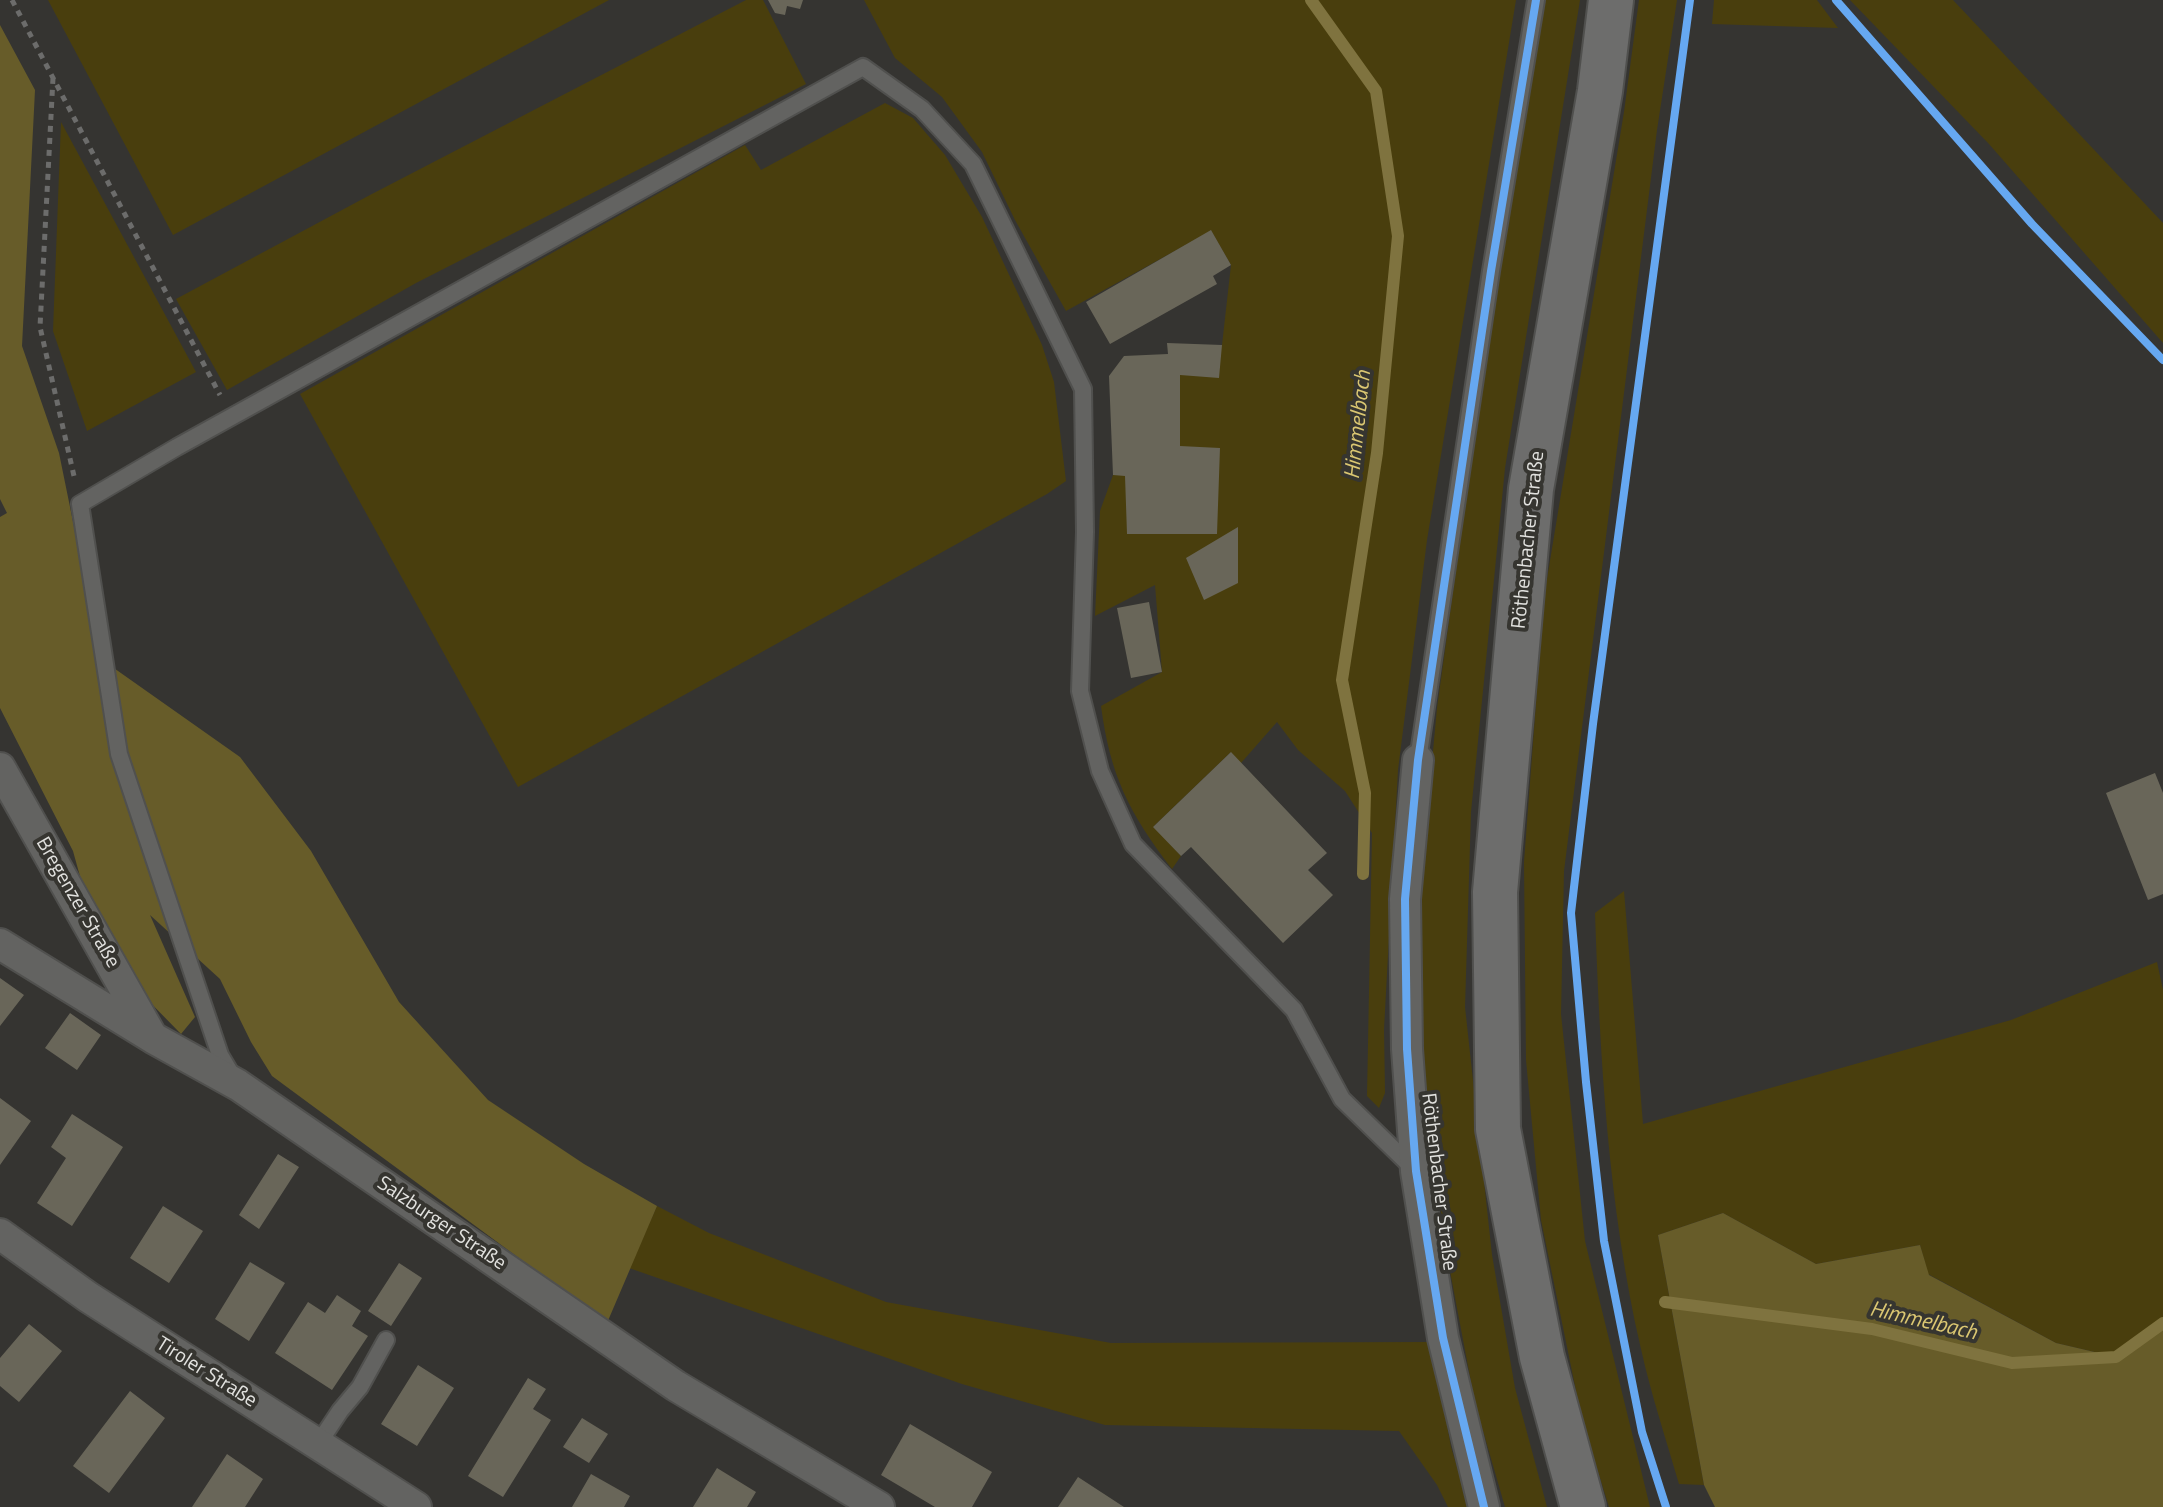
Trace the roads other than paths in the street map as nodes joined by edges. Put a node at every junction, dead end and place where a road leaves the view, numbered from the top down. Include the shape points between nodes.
1 (1536, 0) edge
2 (1611, 0) edge
3 (1418, 760) joint
4 (0, 768) edge
5 (0, 944) edge
6 (153, 1038) junction
7 (238, 1085) junction
8 (1416, 1171) junction
9 (0, 1234) edge
10 (386, 1340) dead end
11 (318, 1444) junction
12 (416, 1507) edge
13 (879, 1507) edge
14 (1484, 1507) edge
15 (1583, 1507) edge

1 - 3 lane
2 - 15 main road, Röthenbacher Straße via 1531,489 1495,892 1498,1129 1542,1357
3 - 8 street, Röthenbacher Straße via 1405,899 1407,1049
4 - 6 street, Bregenzer Straße
5 - 6 street, Salzburger Straße
6 - 7 street, Salzburger Straße
7 - 8 lane, Röthenbacher Straße via 220,1055 119,754 80,504 863,67 922,109 973,164 1083,389 1080,691 1100,771 1133,844 1294,1010 1342,1099
7 - 13 street, Salzburger Straße via 676,1386
8 - 14 street, Röthenbacher Straße via 1443,1338
9 - 11 street, Tiroler Straße via 88,1297
10 - 11 lane
11 - 12 street, Tiroler Straße

